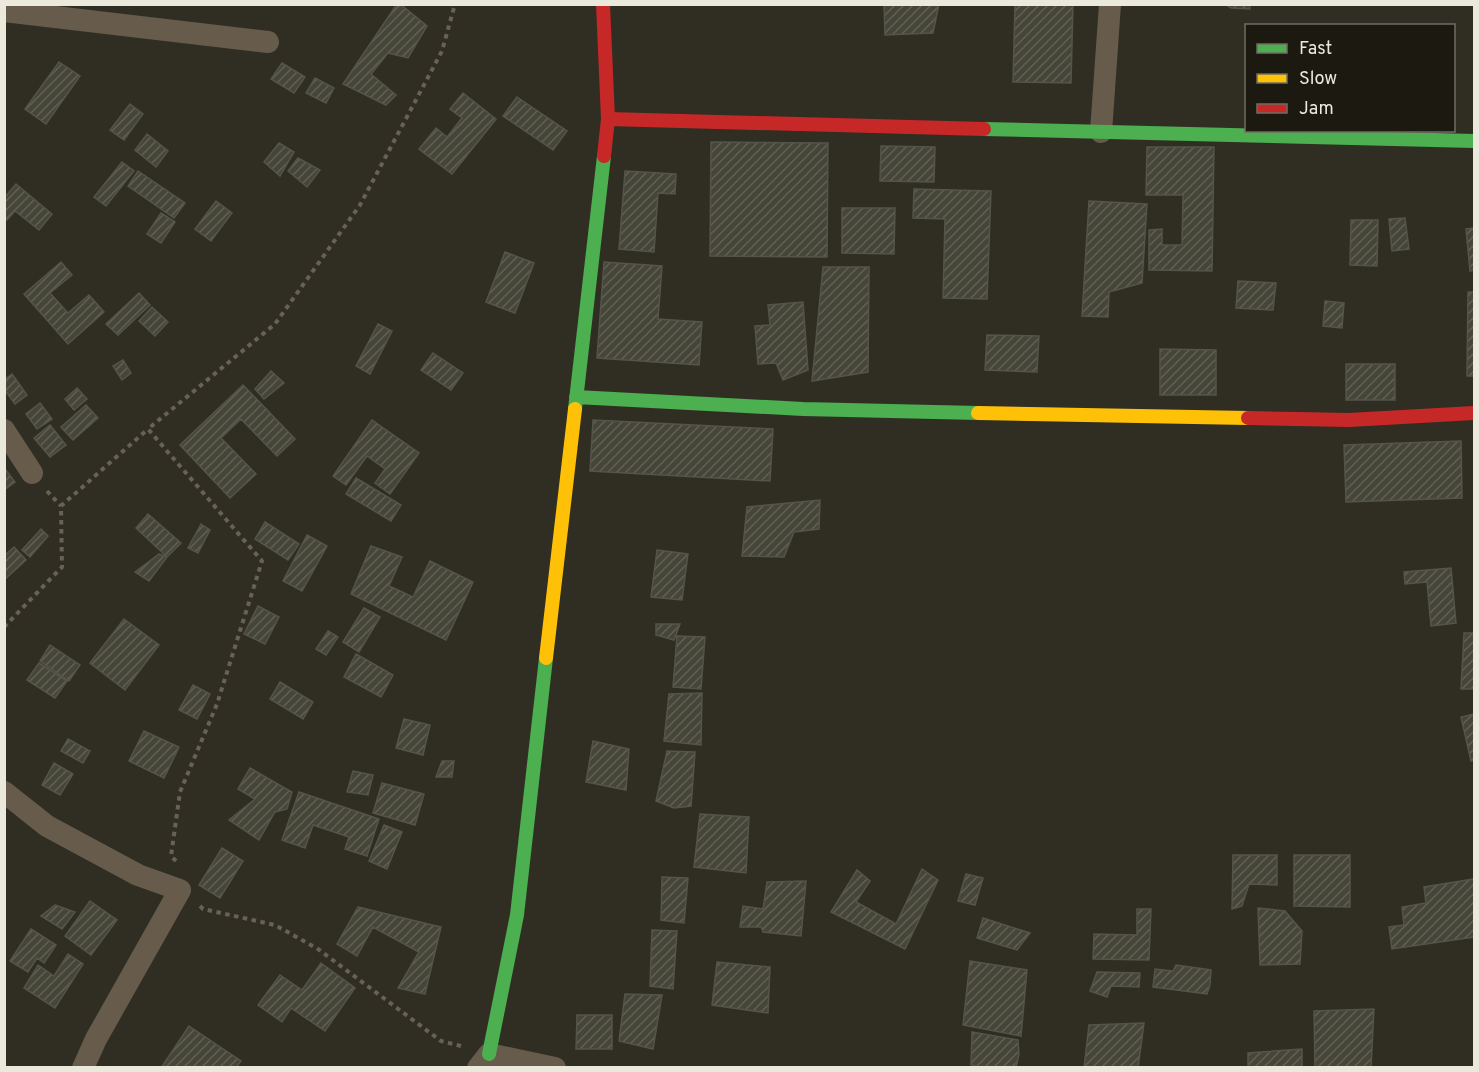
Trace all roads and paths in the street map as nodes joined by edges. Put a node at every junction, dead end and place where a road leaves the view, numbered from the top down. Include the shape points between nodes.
1 (455, 4) edge
2 (603, 4) edge
3 (1110, 4) edge
4 (4, 12) edge
5 (268, 42) dead end
6 (608, 120) junction
7 (1101, 132) junction
8 (1474, 141) edge
9 (576, 397) junction
10 (1474, 413) edge
11 (148, 429) junction
12 (4, 430) edge
13 (32, 473) dead end
14 (4, 627) edge
15 (4, 792) edge
16 (180, 890) junction
17 (484, 1061) edge
18 (83, 1068) edge
19 (555, 1068) edge

1 - 11 path via 442,51 360,205 275,324
2 - 6 street
3 - 7 street
4 - 5 street
6 - 7 street
6 - 9 street
7 - 8 street
9 - 10 street via 803,409 1337,420
9 - 17 street via 517,915
11 - 14 path via 61,506 62,567
11 - 16 path via 262,561 217,704 180,792 171,856 177,862
12 - 13 street
15 - 16 street via 47,826 138,875
16 - 17 path via 203,909 275,926 318,949 441,1041
16 - 18 street
17 - 19 street

